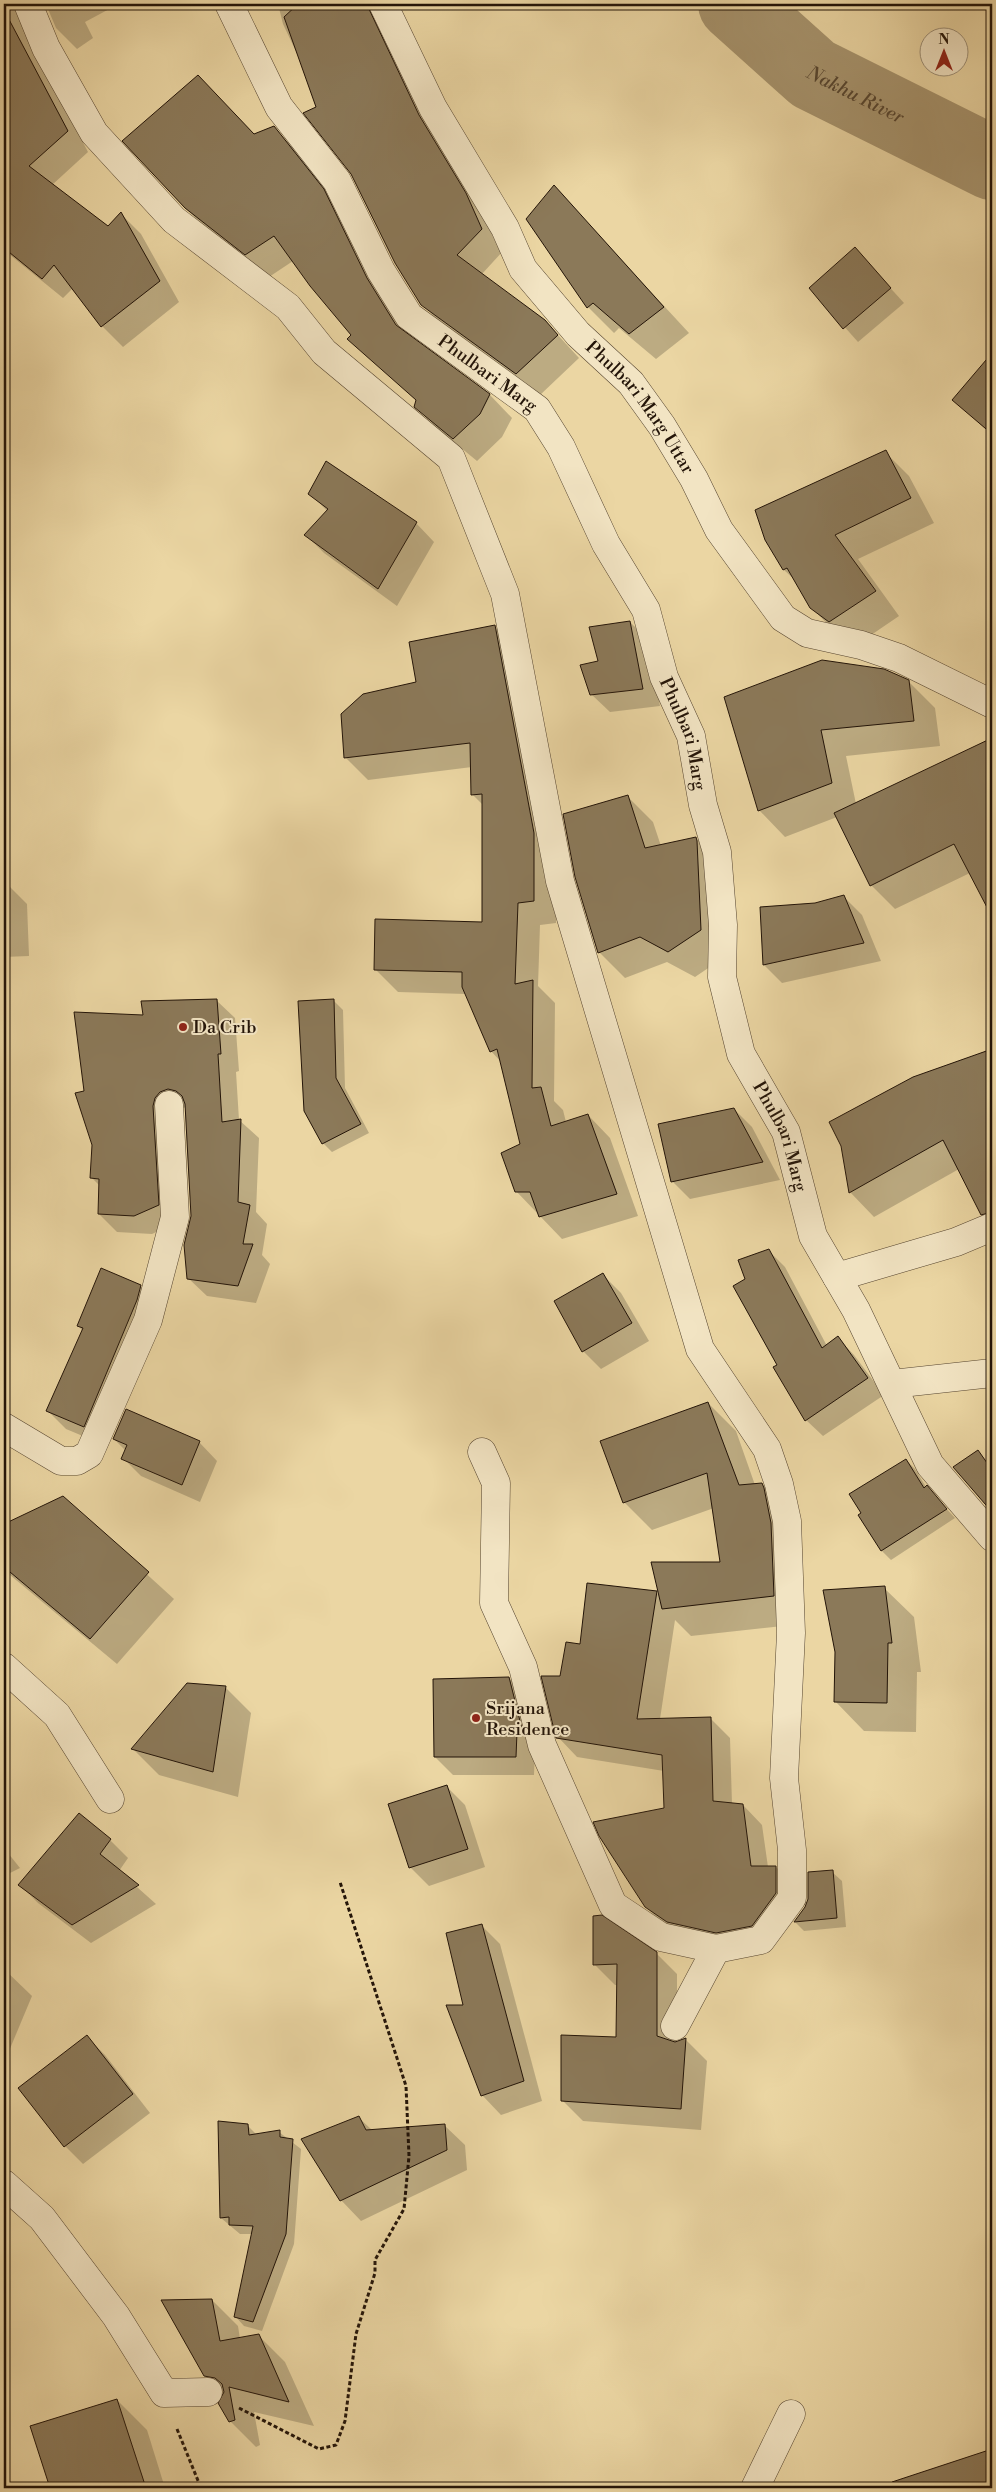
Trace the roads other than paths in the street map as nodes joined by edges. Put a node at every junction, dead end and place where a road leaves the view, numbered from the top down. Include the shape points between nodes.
1 (28, 4) edge
2 (229, 4) edge
3 (383, 4) edge
4 (992, 704) edge
5 (169, 1105) dead end
6 (992, 1227) edge
7 (837, 1277) junction
8 (992, 1372) edge
9 (892, 1384) junction
10 (4, 1427) edge
11 (482, 1452) dead end
12 (992, 1537) edge
13 (4, 1667) edge
14 (110, 1799) dead end
15 (716, 1949) junction
16 (675, 2026) dead end
17 (4, 2184) edge
18 (208, 2392) road end
19 (791, 2414) dead end
20 (755, 2488) edge

1 - 15 street via 46,48 94,133 174,220 288,307 324,352 451,458 505,594 560,881 700,1350 767,1449 787,1521 791,1633 784,1778 792,1850 792,1898 762,1940
2 - 7 street, Phulbari Marg via 279,107 337,181 381,271 409,316 537,408 561,447 606,544 646,610 664,677 691,736 703,804 718,852 723,925 722,977 741,1054 786,1132 813,1236
3 - 4 street, Phulbari Marg Uttar via 433,108 505,228 522,268 578,334 631,383 694,479 719,530 783,618 807,633 861,645 899,658
5 - 10 street via 175,1217 148,1320 89,1454 77,1461 60,1461
6 - 7 street via 956,1242
7 - 9 street, Phulbari Marg
8 - 9 street
9 - 12 street, Phulbari Marg via 930,1465
11 - 15 street via 496,1483 498,1517 494,1603 522,1666 542,1746 613,1905 661,1937
13 - 14 street via 58,1714
15 - 16 street
17 - 18 street via 42,2218 116,2316 164,2393
19 - 20 street

